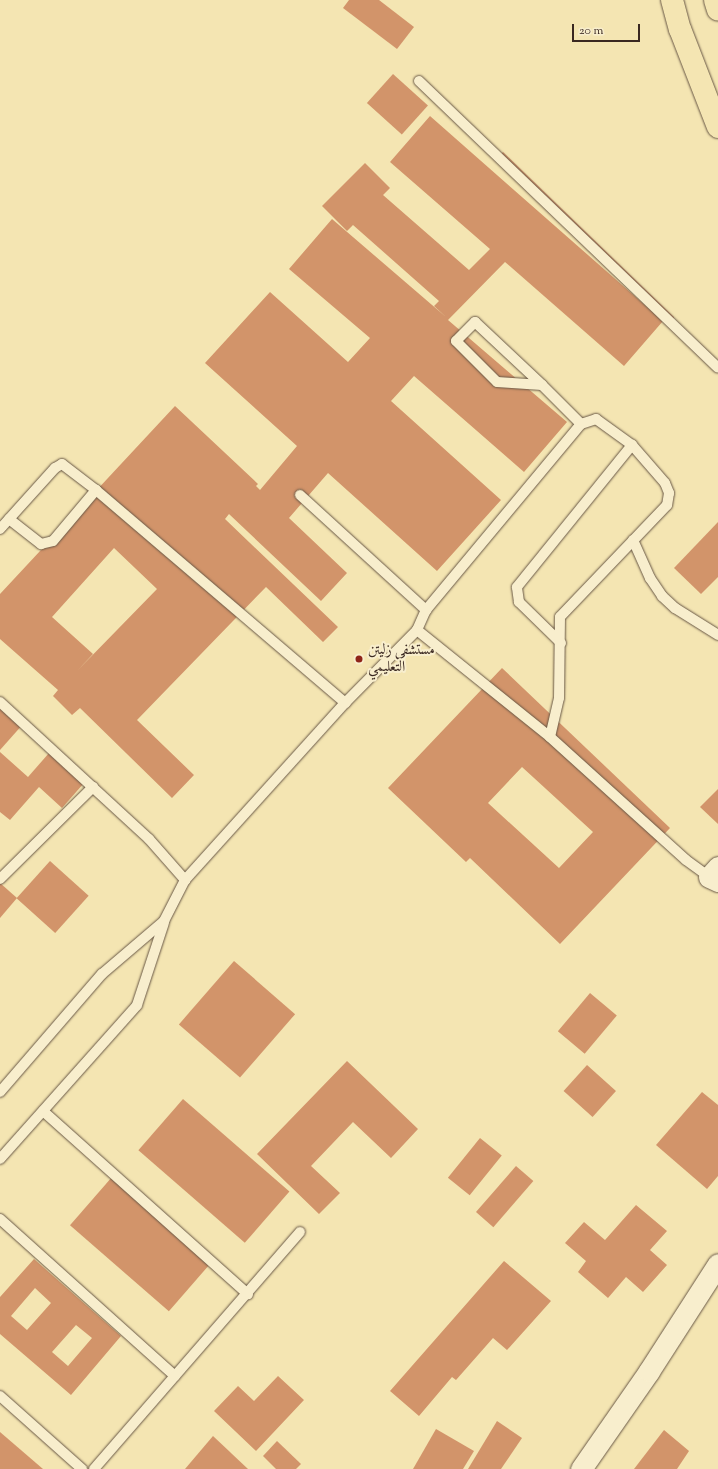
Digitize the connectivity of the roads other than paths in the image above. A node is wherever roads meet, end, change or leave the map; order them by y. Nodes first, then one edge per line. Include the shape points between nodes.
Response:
1 (672, 0) edge
2 (716, 0) edge
3 (718, 10) edge
4 (419, 81) dead end
5 (718, 127) edge
6 (718, 368) edge
7 (542, 385) junction
8 (581, 424) junction
9 (632, 446) junction
10 (96, 490) junction
11 (300, 495) dead end
12 (9, 519) junction
13 (0, 529) edge
14 (633, 540) junction
15 (426, 610) junction
16 (417, 630) junction
17 (718, 635) edge
18 (561, 643) junction
19 (0, 702) edge
20 (345, 703) junction
21 (550, 737) junction
22 (93, 787) junction
23 (715, 875) edge
24 (0, 879) edge
25 (184, 880) junction
26 (164, 921) junction
27 (0, 1092) edge
28 (43, 1111) junction
29 (0, 1159) edge
30 (0, 1219) edge
31 (300, 1232) dead end
32 (718, 1264) edge
33 (248, 1294) junction
34 (175, 1376) junction
35 (0, 1396) edge
36 (82, 1469) edge
37 (94, 1469) edge
38 (581, 1469) edge

1 - 5 main road via 680,30
2 - 3 main road
4 - 6 lane
7 - 7 lane via 475,322 456,341 497,382
7 - 8 lane
8 - 9 lane via 596,419
8 - 15 lane
9 - 14 lane via 665,483 669,493 667,505
9 - 18 lane via 517,588 519,602
10 - 12 lane via 53,541 41,544
10 - 12 lane via 62,464 58,465
10 - 20 lane
11 - 15 lane
12 - 13 lane
14 - 17 lane via 650,578 662,596 675,608
14 - 18 lane via 560,617
15 - 16 lane
16 - 20 lane
16 - 21 lane
18 - 21 lane via 559,698
19 - 22 lane
20 - 25 lane
21 - 23 lane via 686,860
22 - 24 lane
22 - 25 lane via 149,839
25 - 26 lane
26 - 27 lane via 102,974
26 - 28 lane via 137,1005
28 - 29 lane
28 - 33 lane
30 - 34 lane
31 - 33 lane
32 - 38 street via 649,1371
33 - 34 lane
34 - 37 lane
35 - 36 lane

